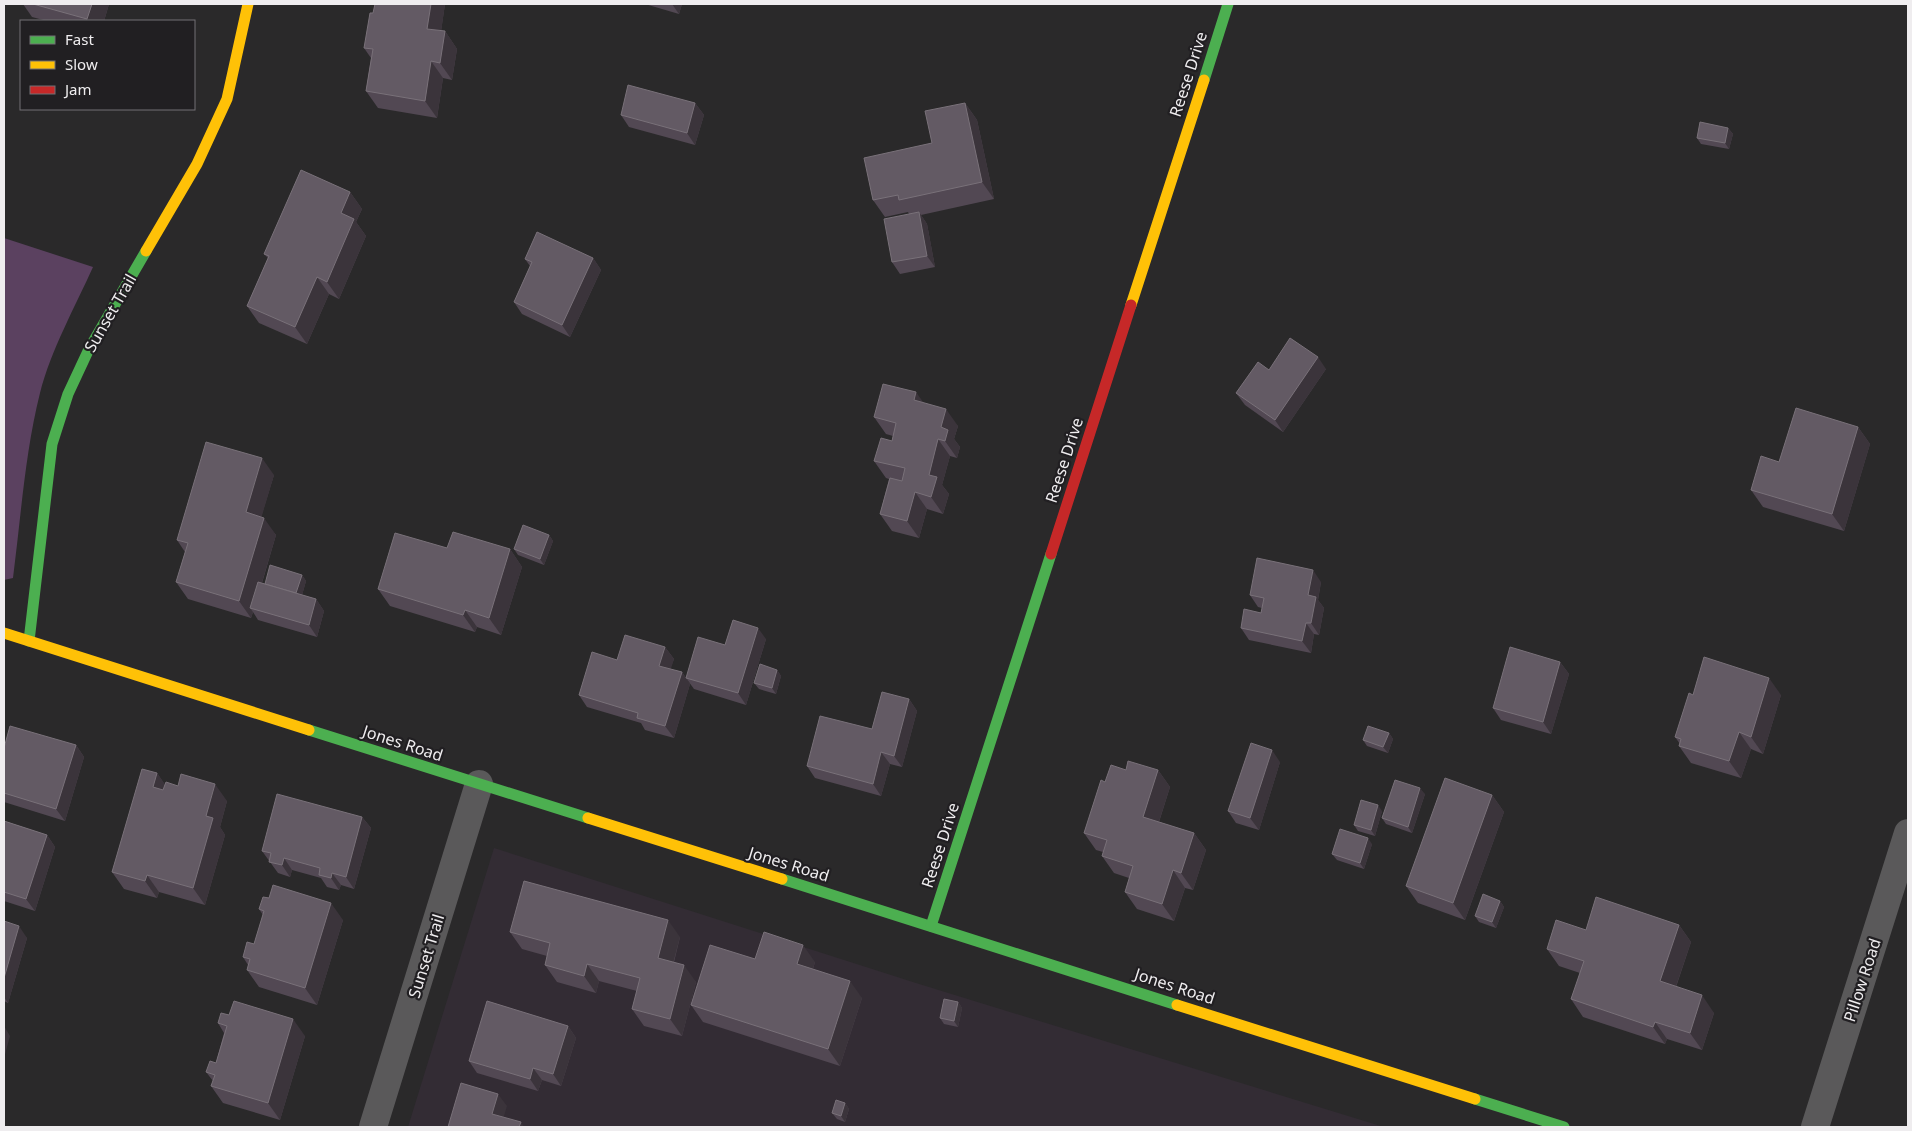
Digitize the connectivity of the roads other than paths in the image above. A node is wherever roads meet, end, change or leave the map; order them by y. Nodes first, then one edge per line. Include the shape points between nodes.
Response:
1 (248, 4) edge
2 (1228, 4) edge
3 (4, 633) edge
4 (29, 641) junction
5 (479, 784) junction
6 (1908, 833) edge
7 (931, 926) junction
8 (374, 1127) edge
9 (1564, 1127) edge
10 (1816, 1127) edge

1 - 4 street, Sunset Trail via 227,99 197,164 89,349 68,394 52,444
2 - 7 street, Reese Drive
3 - 4 street, Jones Road
4 - 5 street, Jones Road
5 - 7 street, Jones Road
5 - 8 street, Sunset Trail
6 - 10 street, Pillow Road
7 - 9 street, Jones Road

